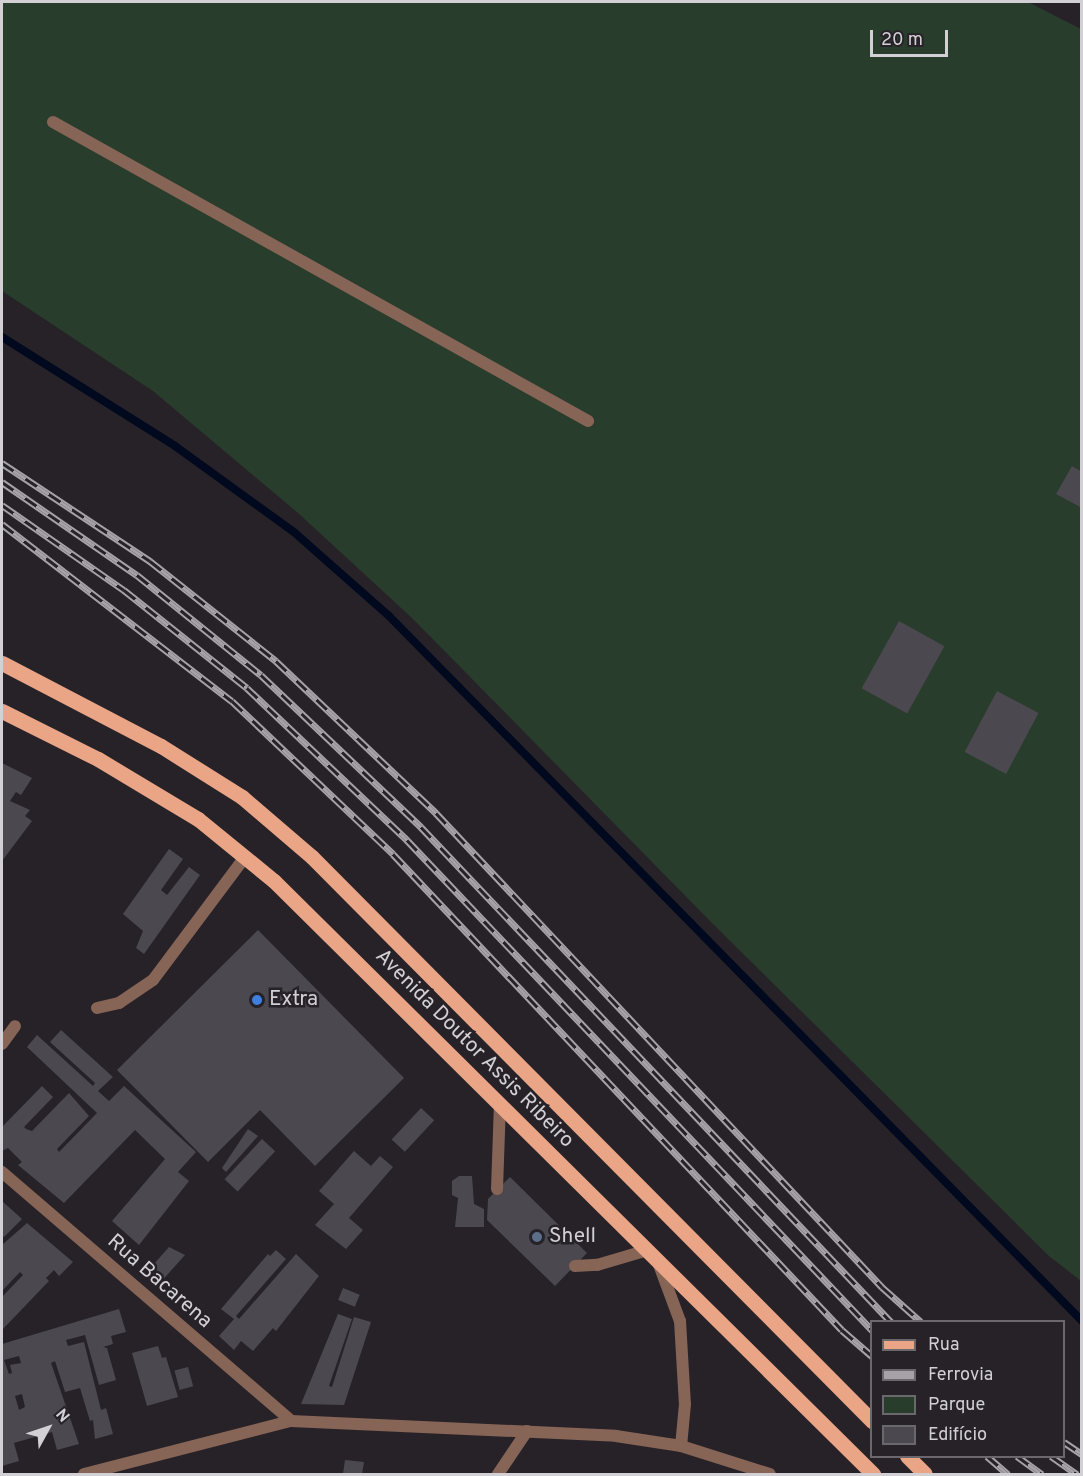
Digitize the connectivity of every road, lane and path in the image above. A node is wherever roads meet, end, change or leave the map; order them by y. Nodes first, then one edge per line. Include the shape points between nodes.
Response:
1 (53, 122) dead end
2 (588, 421) dead end
3 (2, 663) edge
4 (2, 711) edge
5 (245, 857) junction
6 (97, 1008) dead end
7 (15, 1026) dead end
8 (2, 1044) edge
9 (500, 1104) junction
10 (2, 1172) edge
11 (497, 1189) dead end
12 (652, 1254) junction
13 (575, 1266) dead end
14 (870, 1419) edge
15 (291, 1421) junction
16 (527, 1431) junction
17 (681, 1446) junction
18 (909, 1458) edge
19 (84, 1474) edge
20 (498, 1474) edge
21 (770, 1474) edge
22 (873, 1474) edge
23 (925, 1474) edge

1 - 2 street
3 - 14 main road, Avenida Doutor Assis Ribeiro via 161,747 232,790 312,857
4 - 5 main road, Avenida Doutor Assis Ribeiro via 98,759 178,807
5 - 6 street via 153,980 119,1003
5 - 9 main road, Avenida Doutor Assis Ribeiro
7 - 8 street
9 - 11 street
9 - 12 main road, Avenida Doutor Assis Ribeiro
10 - 15 street, Rua Bacarena
12 - 13 street
12 - 17 street via 680,1321 685,1404
12 - 22 main road, Avenida Doutor Assis Ribeiro
15 - 16 street
15 - 19 street
16 - 17 street via 616,1436
16 - 20 street
17 - 21 street
18 - 23 main road

